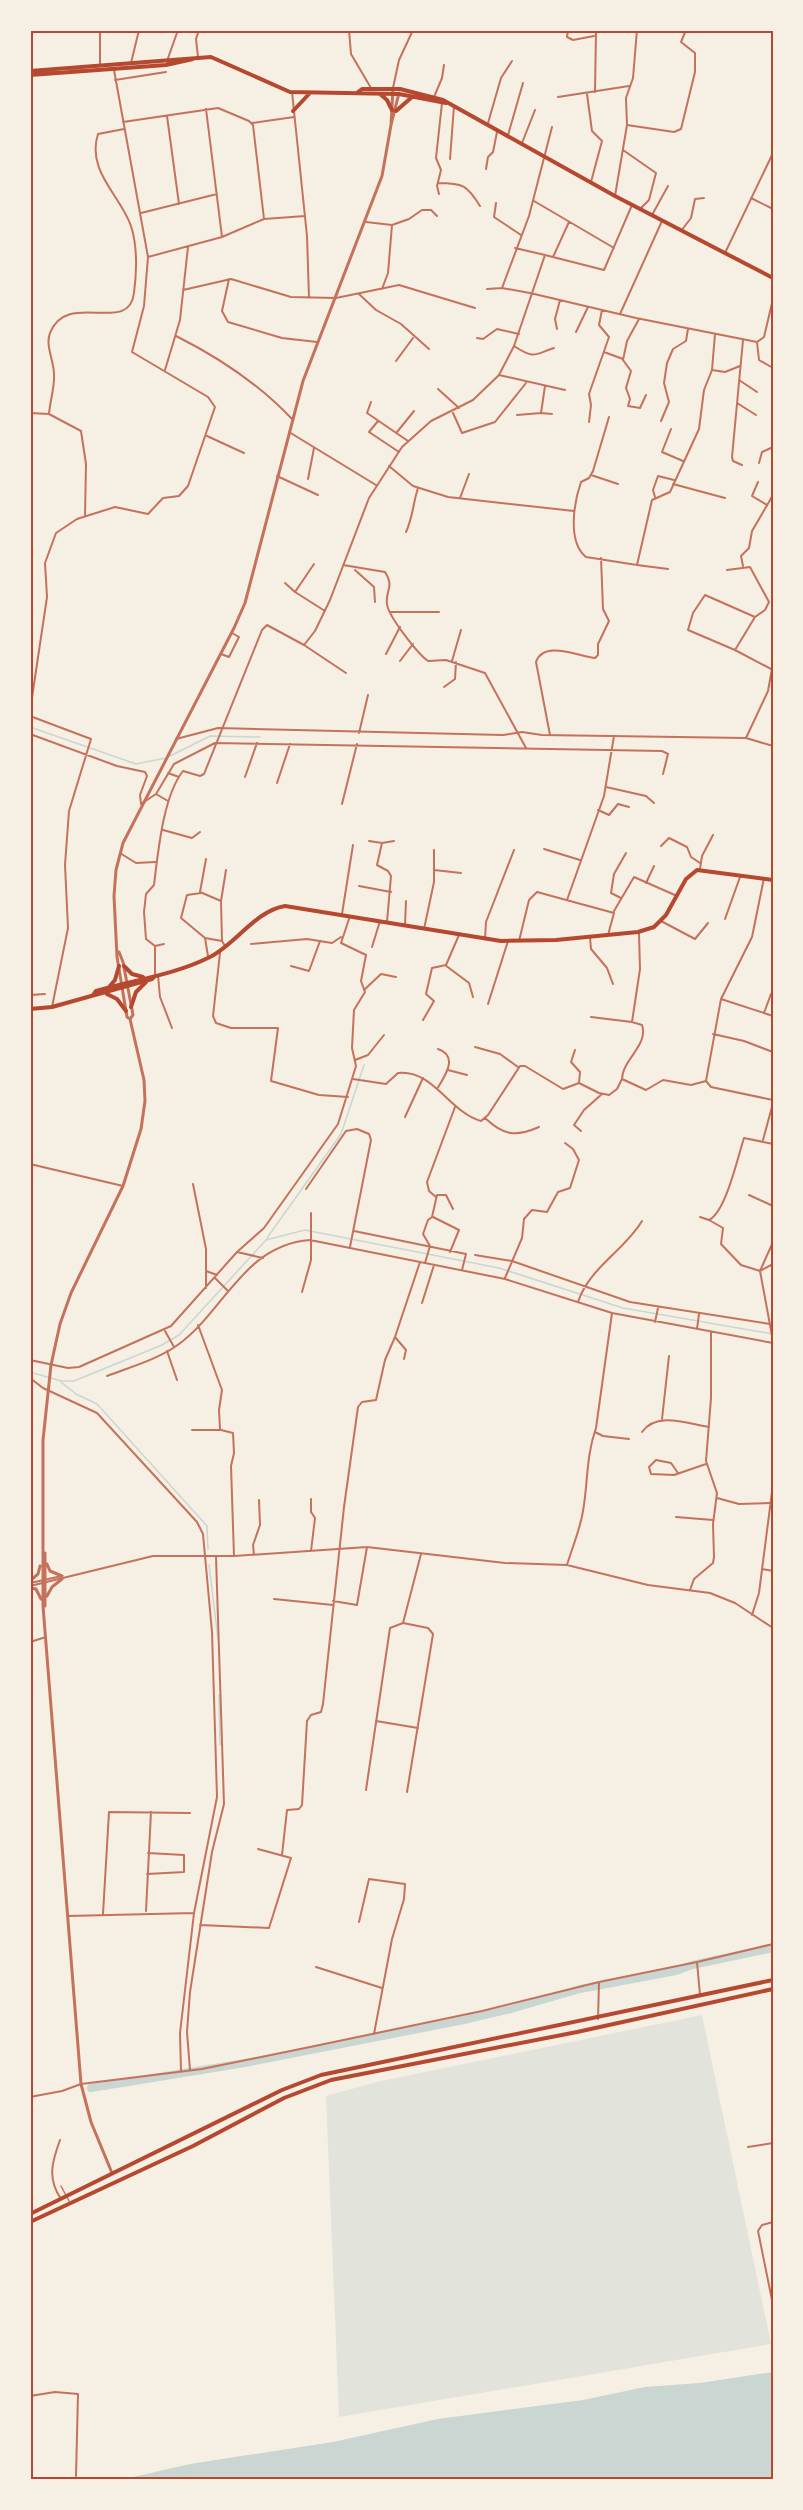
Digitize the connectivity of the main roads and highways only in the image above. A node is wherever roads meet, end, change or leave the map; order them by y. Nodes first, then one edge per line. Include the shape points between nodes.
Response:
1 (196, 58) junction
2 (120, 64) junction
3 (106, 65) junction
4 (114, 69) junction
5 (30, 73) edge
6 (392, 91) junction
7 (399, 91) junction
8 (358, 92) junction
9 (310, 94) junction
10 (379, 94) junction
11 (415, 96) junction
12 (445, 103) junction
13 (293, 111) road end
14 (773, 277) edge
15 (773, 880) edge
16 (145, 979) junction
17 (122, 986) junction
18 (109, 987) junction
19 (106, 993) junction
20 (93, 995) junction
21 (131, 1007) road end
22 (30, 1009) edge
23 (126, 1011) road end
24 (773, 1980) edge
25 (773, 1989) edge
26 (659, 2004) junction
27 (661, 2013) junction
28 (189, 2136) junction
29 (193, 2146) junction
30 (30, 2214) edge
31 (30, 2222) edge

1 - 2 main road
1 - 4 main road
1 - 9 main road via 221,59 292,92
2 - 3 main road
2 - 4 main road
3 - 4 main road
3 - 5 main road
4 - 5 main road
6 - 7 main road
6 - 8 main road via 371,88
6 - 10 main road
7 - 11 main road
7 - 12 main road via 434,97
8 - 9 main road
8 - 10 main road
9 - 13 main road
10 - 11 main road via 394,110
11 - 12 main road
12 - 14 main road
15 - 16 main road via 700,869 686,879 654,927 639,932 519,942 296,906 280,907 262,916 208,958
16 - 17 main road
16 - 18 main road via 121,966
16 - 21 main road
17 - 18 main road
17 - 19 main road
18 - 20 main road
19 - 20 main road
19 - 23 main road
20 - 22 main road
24 - 26 main road
25 - 27 main road
26 - 27 main road
26 - 28 main road via 321,2075
27 - 29 main road via 332,2080 284,2098
28 - 29 main road
28 - 30 main road
29 - 31 main road

